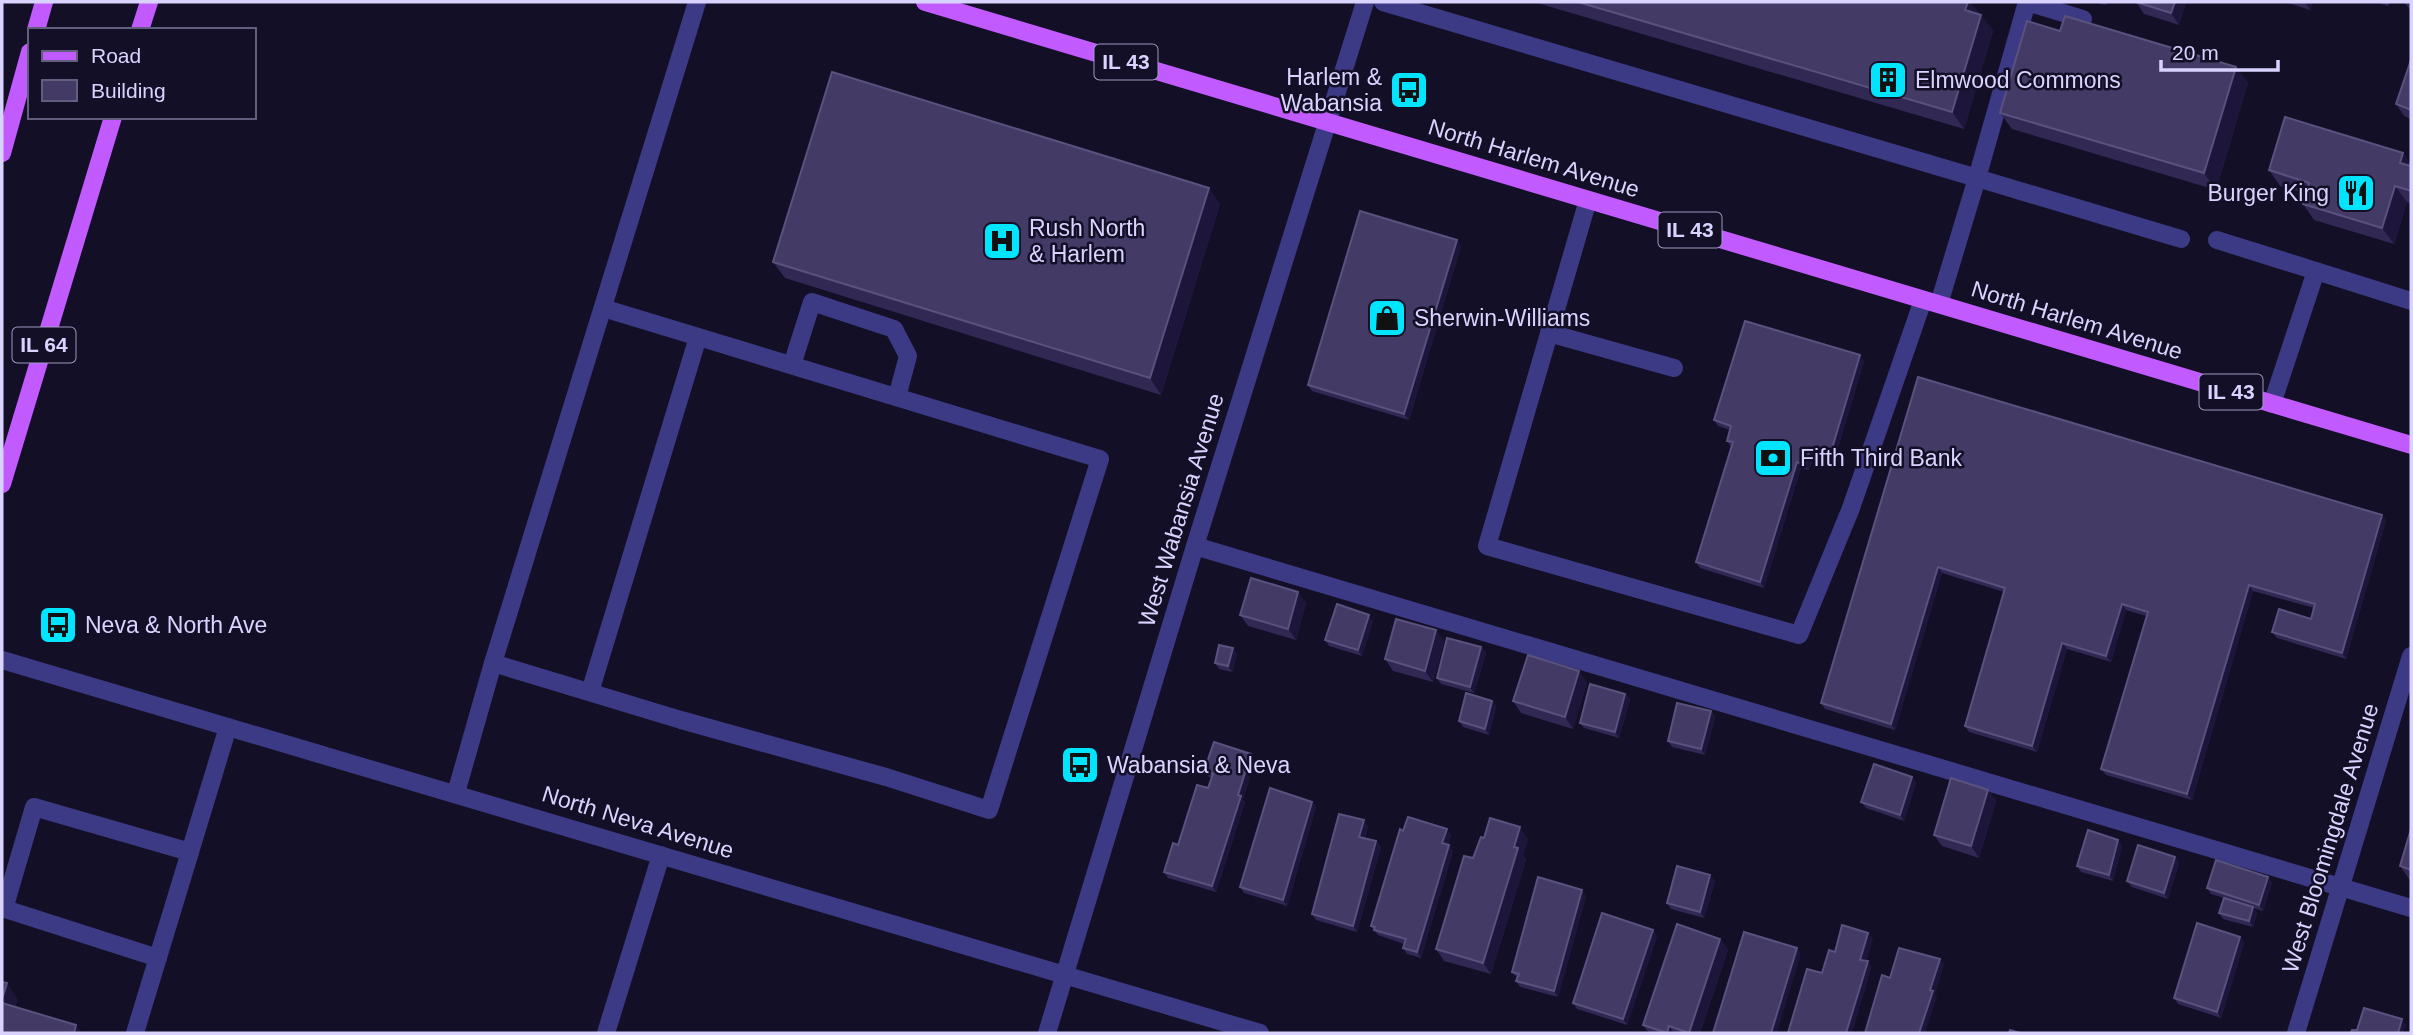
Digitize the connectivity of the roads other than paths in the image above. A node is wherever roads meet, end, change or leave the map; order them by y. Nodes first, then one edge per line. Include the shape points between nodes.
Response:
1 (44, 2) edge
2 (149, 2) edge
3 (697, 2) edge
4 (925, 2) edge
5 (1365, 2) edge
6 (1383, 2) edge
7 (2027, 2) edge
8 (2084, 19) edge
9 (37, 28) edge
10 (141, 28) edge
11 (28, 59) edge
12 (112, 119) edge
13 (1328, 122) junction
14 (2, 153) edge
15 (1977, 178) junction
16 (1588, 200) junction
17 (2180, 239) dead end
18 (2217, 240) dead end
19 (2316, 271) junction
20 (1931, 302) junction
21 (2411, 302) edge
22 (603, 308) junction
23 (1549, 333) junction
24 (698, 337) junction
25 (792, 365) junction
26 (1674, 368) dead end
27 (897, 397) junction
28 (2272, 404) junction
29 (2411, 445) edge
30 (2, 484) edge
31 (1195, 546) junction
32 (2411, 656) edge
33 (2, 660) edge
34 (493, 663) junction
35 (2406, 690) edge
36 (590, 692) junction
37 (228, 727) junction
38 (456, 793) junction
39 (190, 852) junction
40 (661, 855) junction
41 (2340, 887) junction
42 (3, 908) edge
43 (2411, 908) edge
44 (158, 958) junction
45 (1065, 975) junction
46 (135, 1033) edge
47 (606, 1033) edge
48 (1047, 1033) edge
49 (1260, 1033) edge
50 (2295, 1033) edge

1 - 9 main road
2 - 10 main road
3 - 22 street
4 - 13 main road, North Harlem Avenue / IL 43
5 - 13 street, West Wabansia Avenue
6 - 15 street
7 - 8 street
7 - 15 street
11 - 14 main road
12 - 30 main road, IL 64
13 - 16 main road, North Harlem Avenue / IL 43
13 - 31 street, West Wabansia Avenue
15 - 17 street
15 - 20 street
16 - 20 main road, North Harlem Avenue / IL 43
16 - 23 street
18 - 19 street
19 - 21 street
19 - 28 street
20 - 23 street via 1799,635 1488,546
20 - 28 main road, North Harlem Avenue / IL 43
22 - 24 street
22 - 34 street
23 - 26 street
24 - 25 street
24 - 36 street
25 - 27 street
25 - 27 street via 812,302 894,329 908,356
27 - 36 street via 1100,458 989,810
28 - 29 main road, North Harlem Avenue / IL 43
31 - 41 street
31 - 45 street, West Wabansia Avenue
32 - 35 street, West Bloomingdale Avenue
33 - 37 street, North Neva Avenue
34 - 36 street
34 - 38 street
35 - 41 street, West Bloomingdale Avenue
37 - 38 street, North Neva Avenue
37 - 39 street
38 - 40 street, North Neva Avenue
39 - 42 street via 34,807
39 - 44 street
40 - 45 street, North Neva Avenue
40 - 47 street
41 - 43 street
41 - 50 street, West Bloomingdale Avenue
42 - 44 street
44 - 46 street
45 - 48 street, West Wabansia Avenue
45 - 49 street, North Neva Avenue

